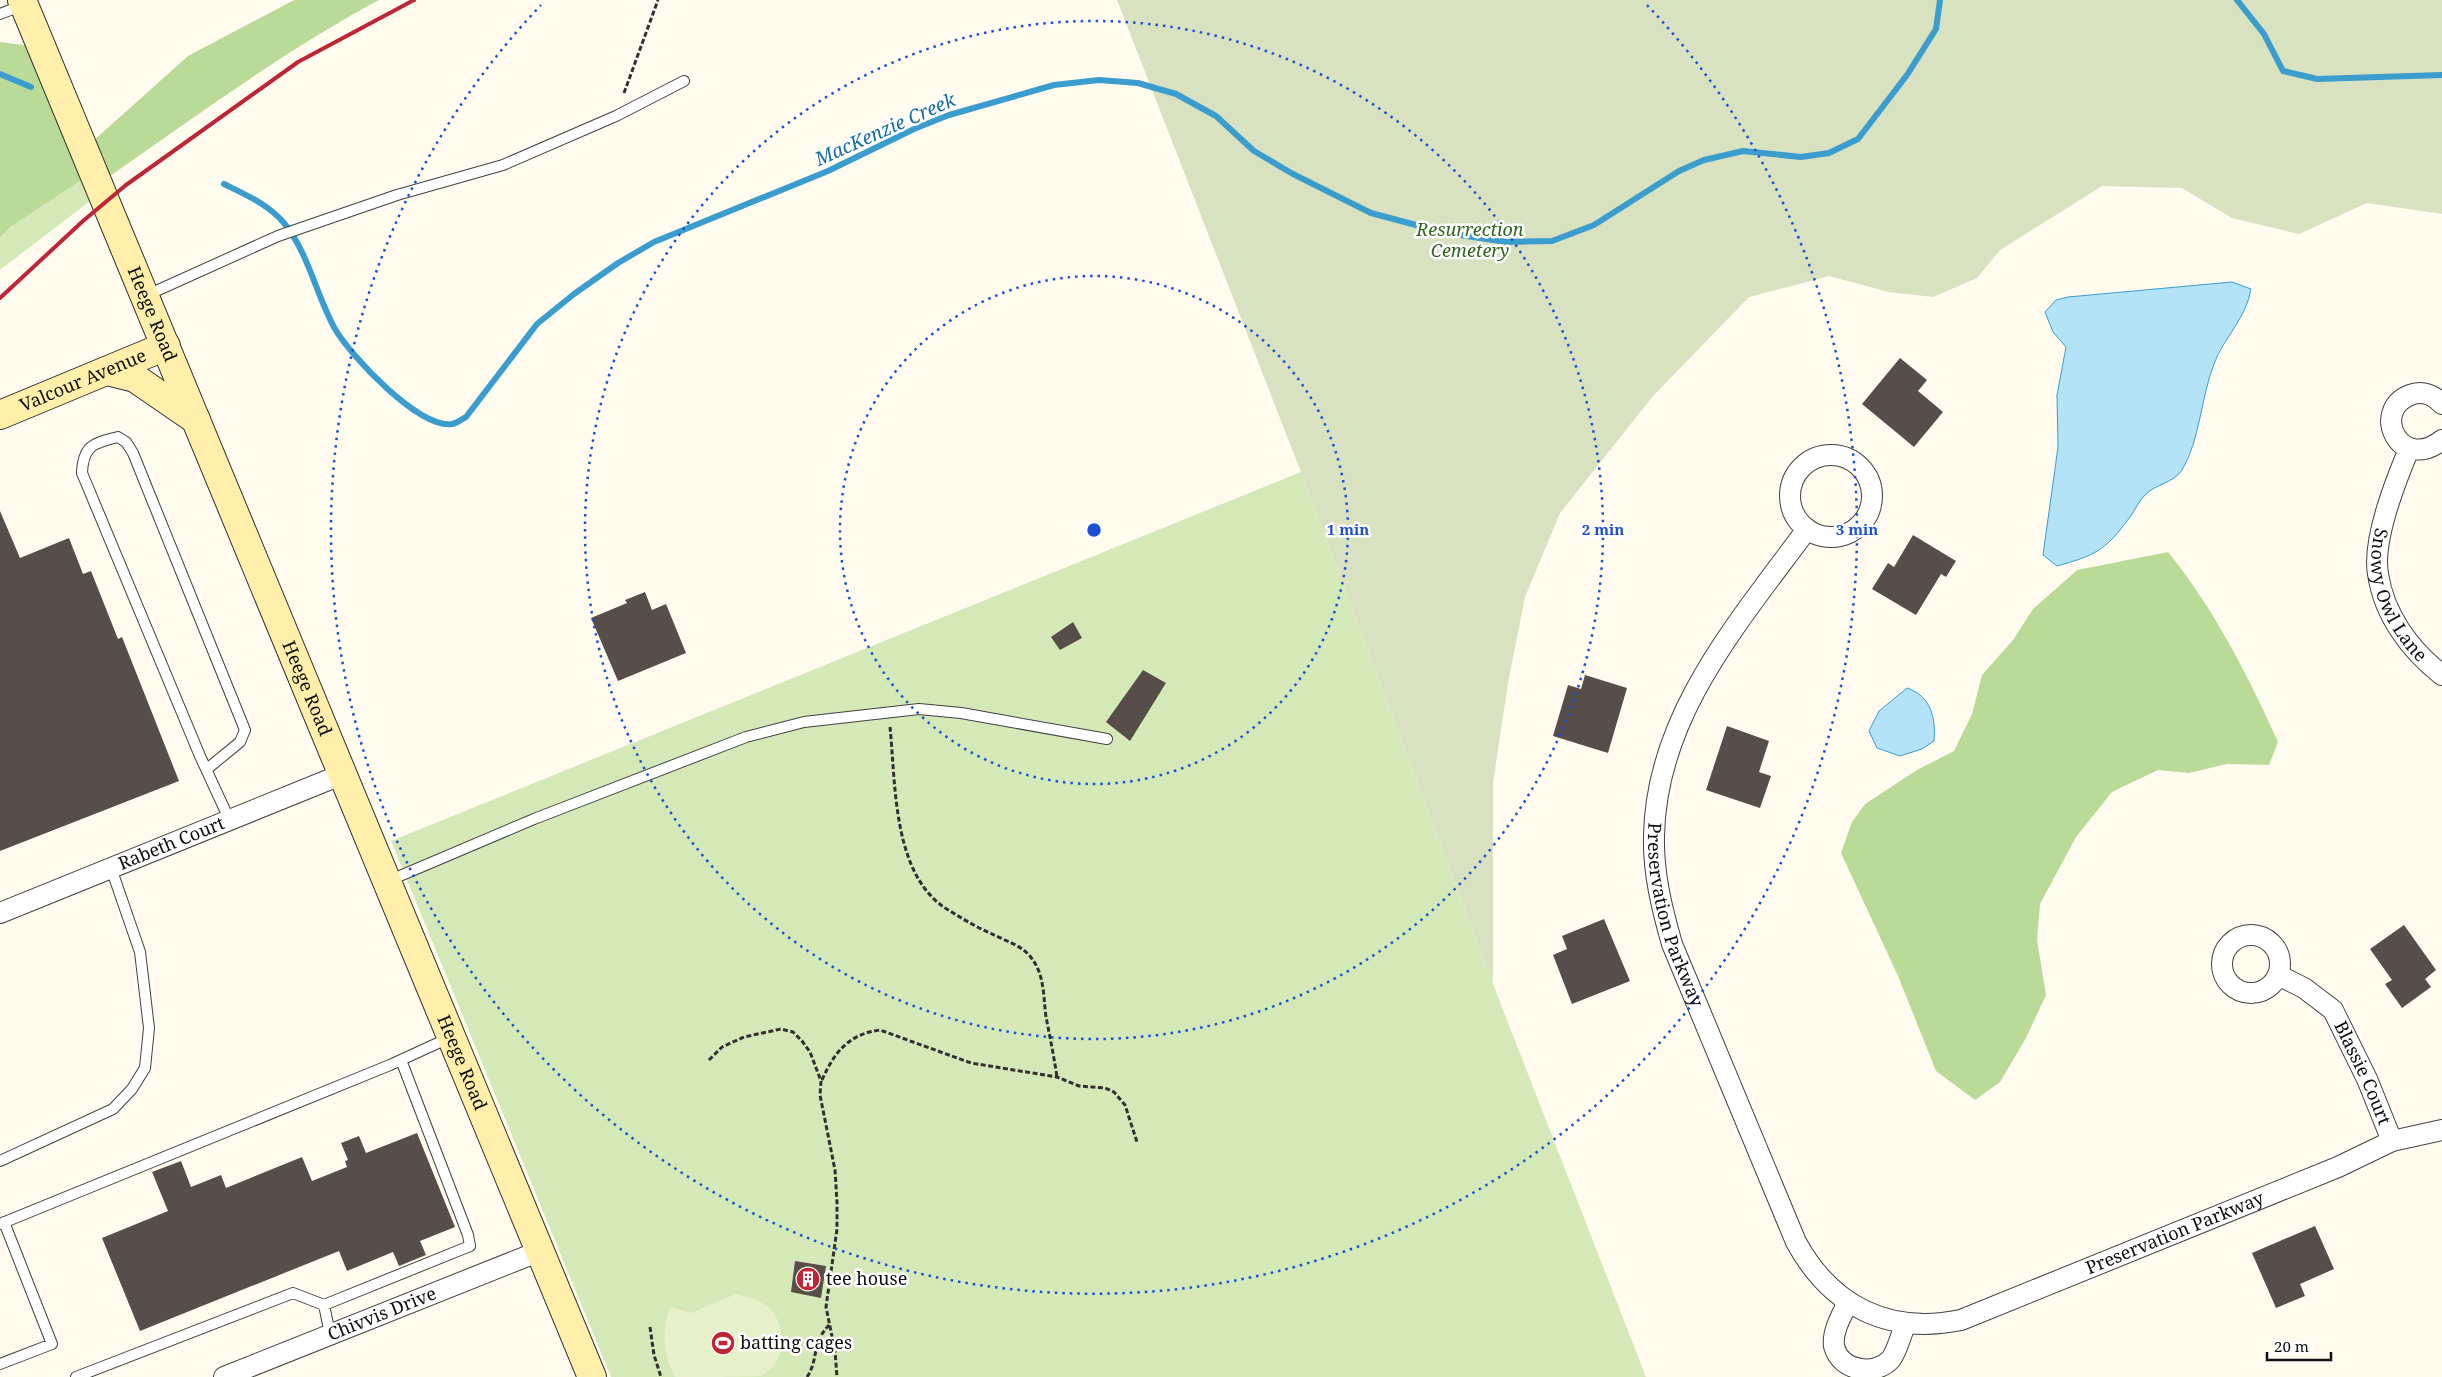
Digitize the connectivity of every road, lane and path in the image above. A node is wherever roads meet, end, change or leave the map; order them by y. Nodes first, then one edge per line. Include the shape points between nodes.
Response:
1 (658, 0) edge
2 (16, 6) edge
3 (684, 81) dead end
4 (616, 116) junction
5 (145, 296) junction
6 (166, 346) junction
7 (107, 371) junction
8 (2442, 404) edge
9 (0, 415) edge
10 (197, 421) junction
11 (2442, 440) edge
12 (2409, 449) junction
13 (1806, 529) junction
14 (2442, 675) edge
15 (889, 710) junction
16 (1107, 739) dead end
17 (207, 770) junction
18 (343, 774) junction
19 (230, 821) junction
20 (110, 868) junction
21 (388, 881) junction
22 (0, 913) edge
23 (2278, 975) dead end
24 (452, 1037) junction
25 (401, 1060) junction
26 (709, 1060) dead end
27 (1058, 1077) junction
28 (821, 1080) junction
29 (2442, 1130) edge
30 (1137, 1142) dead end
31 (2392, 1142) junction
32 (0, 1161) edge
33 (2, 1223) edge
34 (540, 1251) junction
35 (1848, 1302) junction
36 (324, 1305) junction
37 (1906, 1323) junction
38 (830, 1324) junction
39 (650, 1327) dead end
40 (330, 1334) junction
41 (0, 1364) edge
42 (76, 1377) edge
43 (224, 1377) edge
44 (592, 1377) edge
45 (661, 1377) edge
46 (807, 1377) edge
47 (836, 1377) edge

1 - 4 path
2 - 5 street, Heege Road
3 - 4 lane
4 - 5 lane via 503,165 397,195 278,236
5 - 6 street, Heege Road
6 - 7 street, Valcour Avenue
6 - 10 street, Heege Road
7 - 9 street, Valcour Avenue
7 - 10 street via 135,378
8 - 12 street via 2424,393 2413,393 2394,408 2392,432
10 - 18 street, Heege Road
11 - 12 street via 2433,448
12 - 14 street, Snowy Owl Lane via 2385,514 2378,573 2398,630
13 - 13 street via 1792,510 1791,485 1796,474 1804,464 1826,455 1850,459 1868,477 1872,501 1869,513 1858,527 1842,536 1830,538
13 - 35 street, Preservation Parkway via 1699,681 1666,754 1656,802 1654,837 1656,872 1672,944 1796,1242 1818,1276
15 - 16 lane via 960,713
15 - 21 lane via 804,722 746,737 534,819
15 - 27 path via 898,805 912,872 932,898 947,910 1018,946 1030,956 1043,983
17 - 17 lane via 82,473 83,458 89,448 100,441 118,437 133,453 245,730 240,742
17 - 19 lane
18 - 19 street, Rabeth Court
18 - 21 street, Heege Road
19 - 20 street, Rabeth Court
20 - 22 street, Rabeth Court
20 - 32 lane via 140,952 149,1028 145,1068 132,1089 113,1109
21 - 24 street, Heege Road
23 - 31 street, Blassie Court via 2304,988 2333,1010
24 - 25 lane
24 - 34 street, Heege Road
25 - 33 lane
25 - 36 lane via 470,1246
26 - 28 path via 722,1047 744,1037 781,1029 793,1032 802,1041
27 - 28 path via 971,1063 880,1030 846,1042
27 - 30 path via 1079,1086 1114,1092 1125,1105
28 - 38 path via 820,1095 835,1170 837,1202 837,1229 826,1292
29 - 31 street, Preservation Parkway
31 - 37 street, Preservation Parkway via 1979,1314 1944,1323
33 - 41 lane via 52,1344
34 - 40 street, Chivvis Drive
34 - 44 street, Heege Road
35 - 37 street, Preservation Parkway via 1876,1316
35 - 37 street via 1835,1331 1834,1345 1840,1360 1852,1369 1866,1372 1881,1368 1891,1359
36 - 40 lane
36 - 42 lane via 293,1293
38 - 46 path via 817,1340
38 - 47 path
39 - 45 path
40 - 43 street, Chivvis Drive

